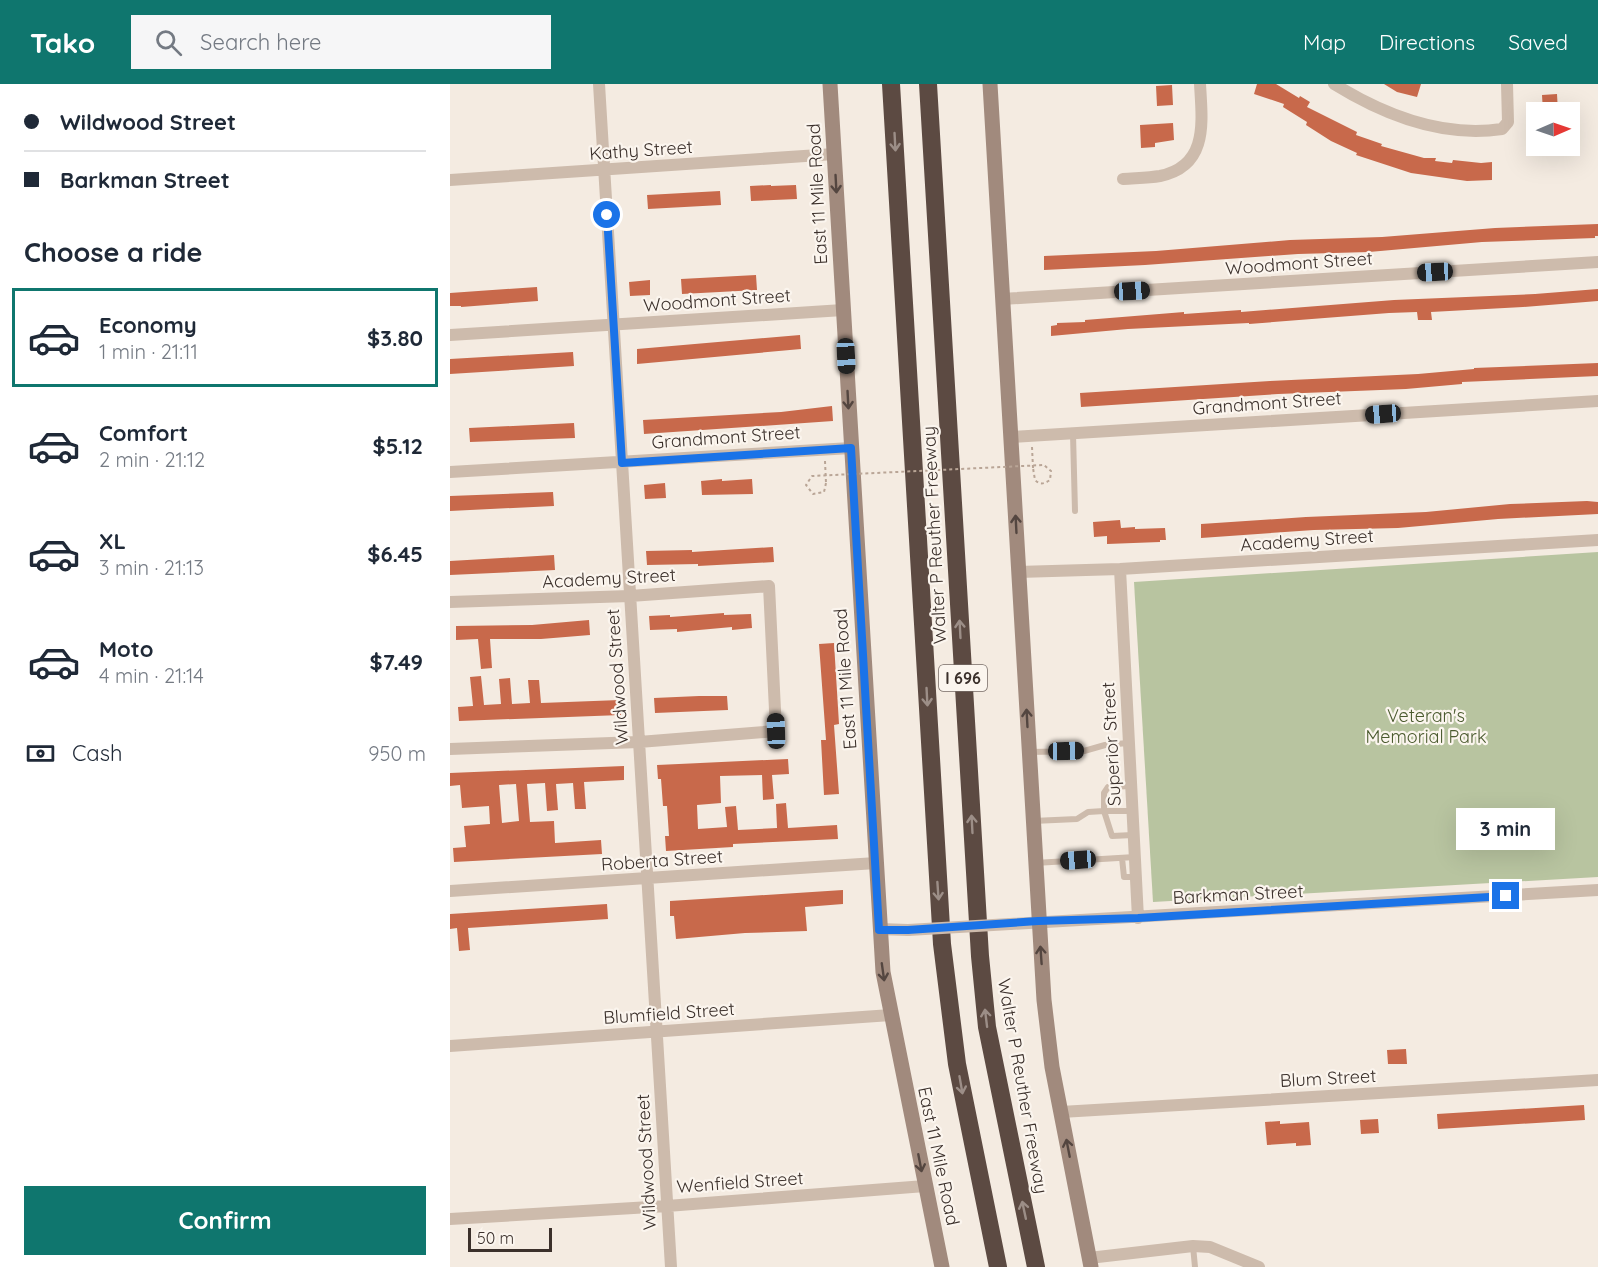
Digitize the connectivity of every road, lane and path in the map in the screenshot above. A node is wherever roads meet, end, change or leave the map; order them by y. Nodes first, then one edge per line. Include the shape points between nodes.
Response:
1 (599, 84) edge
2 (830, 84) edge
3 (891, 84) edge
4 (928, 84) edge
5 (990, 84) edge
6 (1200, 84) edge
7 (1334, 84) edge
8 (1507, 84) edge
9 (834, 154) junction
10 (604, 170) junction
11 (1123, 179) dead end
12 (450, 180) edge
13 (1598, 262) edge
14 (1002, 299) junction
15 (843, 310) junction
16 (613, 326) junction
17 (450, 335) edge
18 (1598, 401) edge
19 (1072, 434) junction
20 (1011, 437) junction
21 (1024, 447) dead end
22 (851, 448) junction
23 (824, 449) junction
24 (622, 463) junction
25 (450, 472) edge
26 (1075, 511) dead end
27 (1598, 540) edge
28 (1120, 569) junction
29 (1018, 572) junction
30 (630, 596) junction
31 (450, 602) edge
32 (639, 742) junction
33 (1128, 743) junction
34 (450, 749) edge
35 (1029, 752) junction
36 (1131, 786) junction
37 (1104, 811) junction
38 (1132, 811) junction
39 (1032, 821) junction
40 (1134, 835) junction
41 (1129, 857) junction
42 (876, 863) junction
43 (1035, 863) junction
44 (647, 879) junction
45 (1598, 890) edge
46 (450, 891) edge
47 (1138, 918) junction
48 (1038, 921) junction
49 (879, 930) junction
50 (891, 1015) junction
51 (657, 1033) junction
52 (450, 1046) edge
53 (1598, 1080) edge
54 (1061, 1112) junction
55 (925, 1186) junction
56 (667, 1206) junction
57 (450, 1219) edge
58 (1193, 1246) junction
59 (1090, 1263) edge
60 (670, 1267) edge
61 (942, 1267) edge
62 (998, 1267) edge
63 (1036, 1267) edge
64 (1195, 1267) edge
65 (1259, 1267) edge

1 - 10 street, Wildwood Street
2 - 9 main road, East 11 Mile Road
3 -> 62 highway, Walter P Reuther Freeway / I 696 via 944,974 965,1107
63 -> 4 highway, Walter P Reuther Freeway / I 696 via 987,1027 980,956
5 - 14 main road
6 - 11 street via 1202,131 1196,153 1177,170 1162,176
7 - 8 street via 1412,122 1483,131 1502,129 1508,122
9 - 10 street, Kathy Street
9 -> 15 main road, East 11 Mile Road
10 - 12 street, Kathy Street
10 - 16 street, Wildwood Street
13 - 14 street, Woodmont Street
14 - 20 main road
15 - 16 street, Woodmont Street
15 -> 22 main road, East 11 Mile Road
16 - 17 street, Woodmont Street
16 - 24 street, Wildwood Street
18 - 19 street, Grandmont Street
19 - 20 street, Grandmont Street
19 - 26 lane
29 -> 20 main road
21 - 23 path, Grandmont Street, bridge via 1032,447 1033,468 1035,480 1043,484 1050,480 1051,471 1044,465 1024,465 942,470 906,471 882,473 847,474 835,475 824,476 812,476 806,485 813,494 824,492 826,483 825,472
22 - 23 street, Grandmont Street
22 - 42 main road, East 11 Mile Road
23 - 24 street, Grandmont Street
24 - 25 street, Grandmont Street
24 - 30 street, Wildwood Street
27 - 28 street, Academy Street
28 - 29 street, Academy Street
28 - 33 street, Superior Street
35 -> 29 main road
30 - 31 street, Academy Street
30 - 32 street, Wildwood Street
30 - 32 street, Academy Street via 769,586 776,731
32 - 34 street
32 - 44 street, Wildwood Street
33 - 35 lane via 1084,751
33 - 36 street, Superior Street
35 - 39 main road
36 - 37 lane via 1108,787 1104,792
36 - 38 street, Superior Street
37 - 38 lane
37 - 39 lane via 1088,812 1077,819
37 - 40 lane via 1112,836
38 - 40 street, Superior Street
39 - 43 main road
40 - 41 street, Superior Street
41 - 43 lane
41 - 47 street, Superior Street via 1136,877
42 - 44 street, Roberta Street
42 - 49 main road, East 11 Mile Road
43 - 48 main road
44 - 46 street, Roberta Street
44 - 51 street, Wildwood Street
45 - 47 street, Barkman Street
47 - 48 street, Barkman Street
48 - 49 street, Barkman Street, bridge
54 -> 48 main road via 1047,1030
49 -> 50 main road, East 11 Mile Road
50 - 51 street, Blumfield Street
50 -> 55 main road, East 11 Mile Road
51 - 52 street, Blumfield Street
51 - 56 street, Wildwood Street
53 - 54 street, Blum Street
59 -> 54 main road
55 - 56 street, Wenfield Street
55 - 61 main road, East 11 Mile Road
56 - 57 street, Wenfield Street
56 - 60 street, Wildwood Street
58 - 59 street
58 - 64 lane
58 - 65 street via 1210,1247

